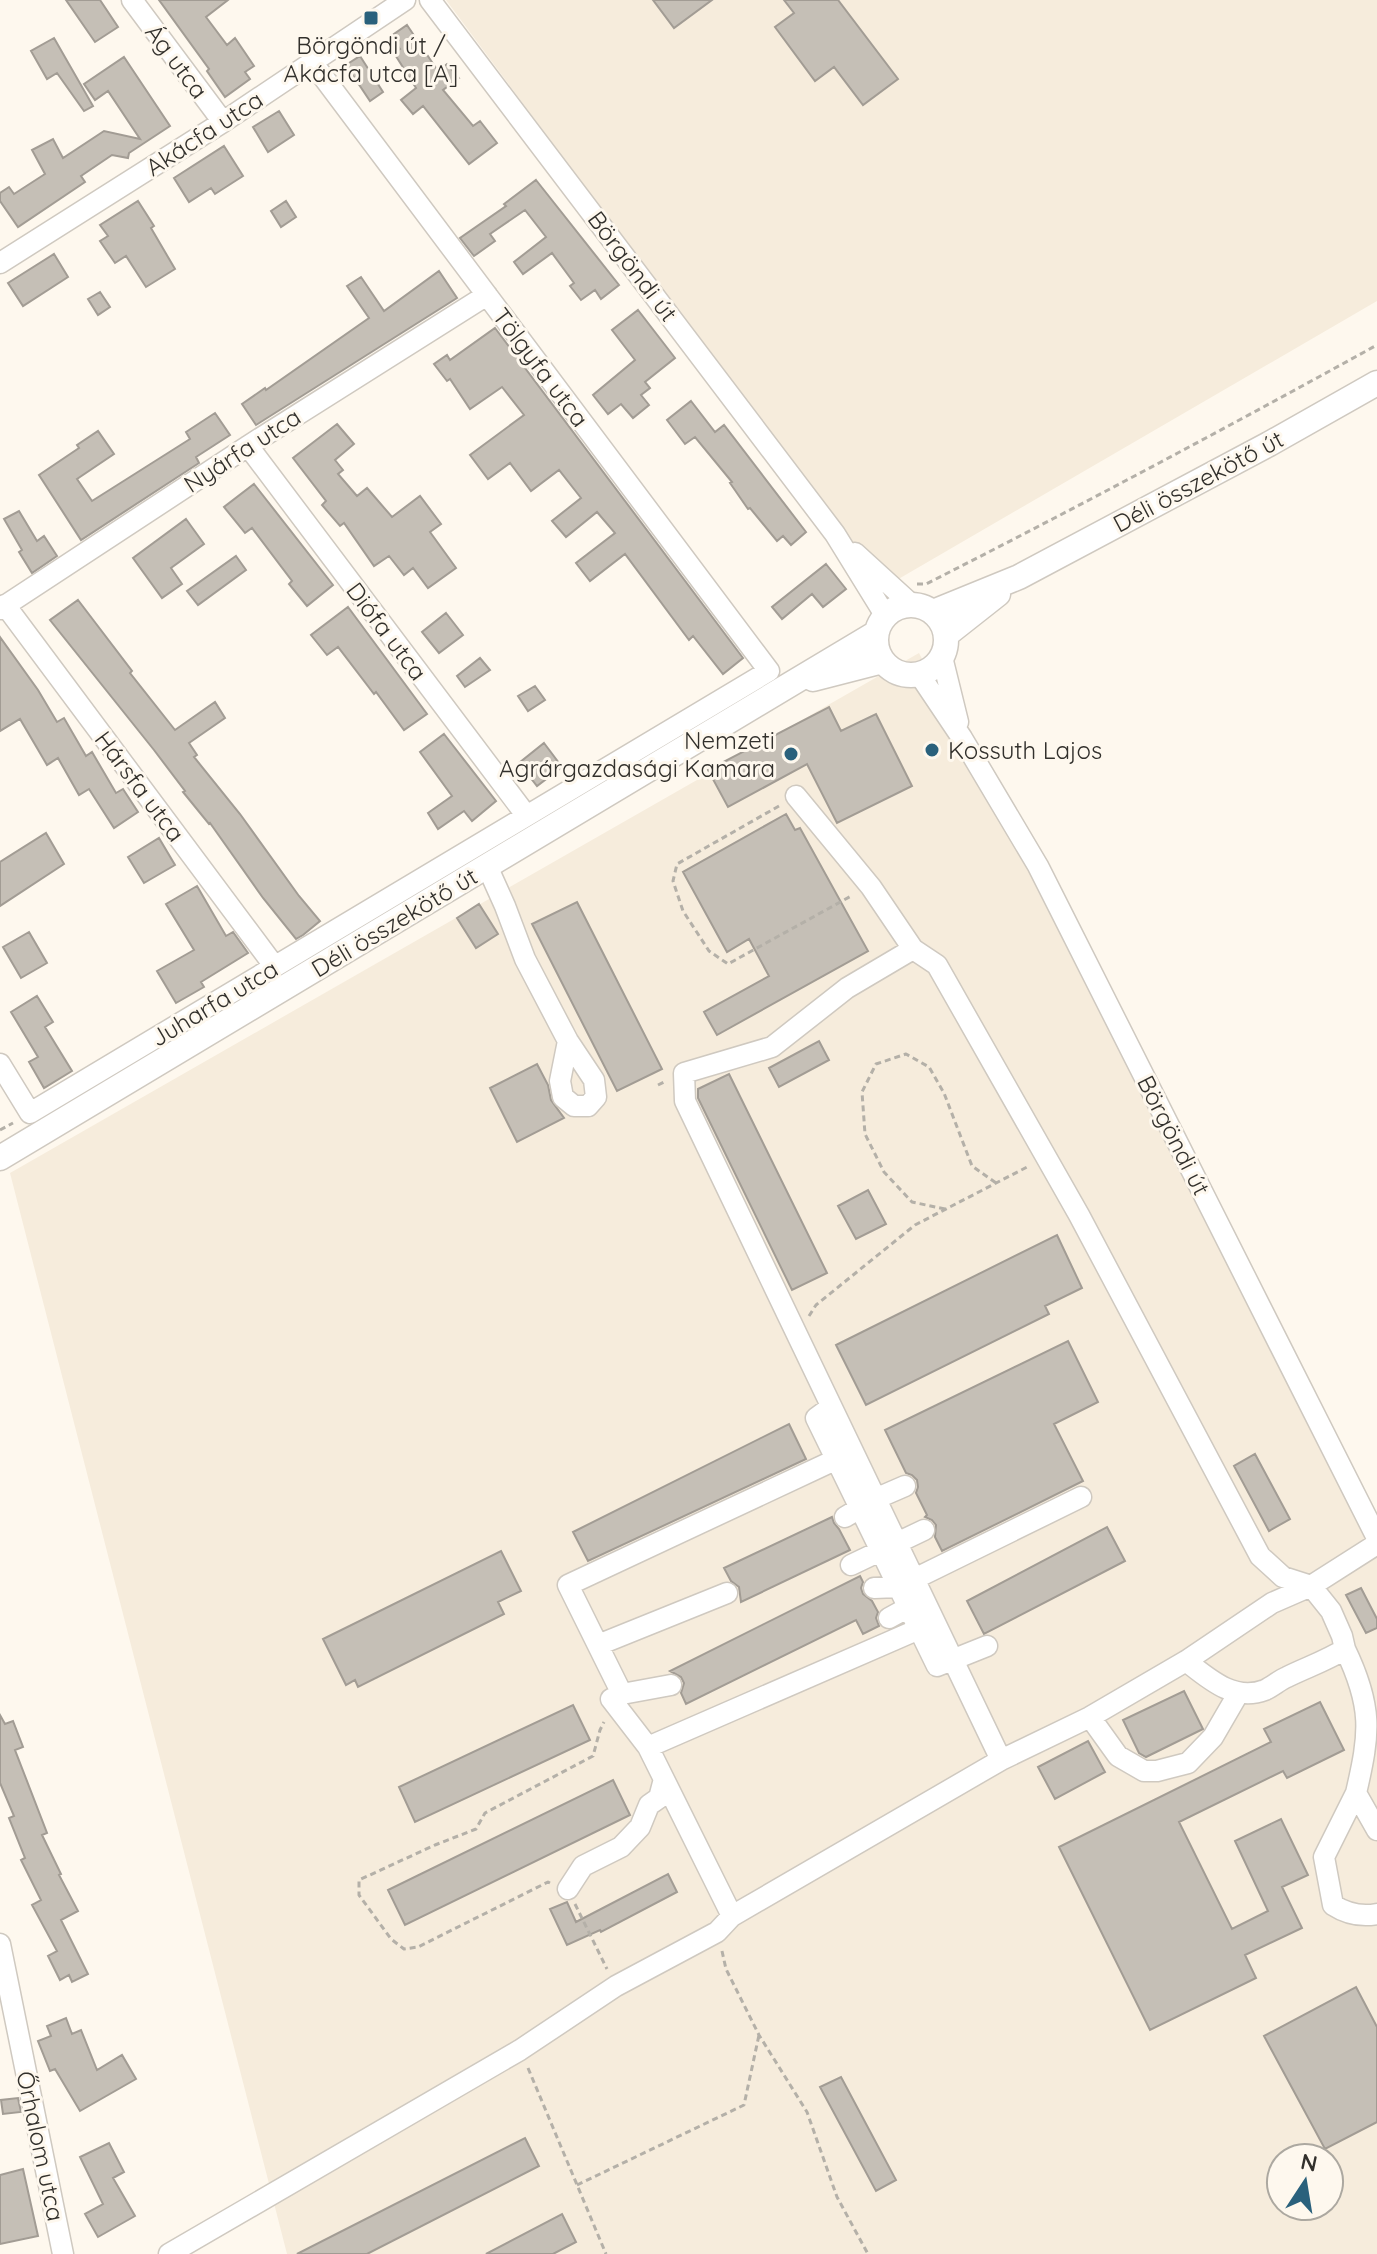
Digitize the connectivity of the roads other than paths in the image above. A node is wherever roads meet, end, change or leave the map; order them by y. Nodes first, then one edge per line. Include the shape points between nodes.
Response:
1 (132, 0) edge
2 (405, 0) edge
3 (430, 0) edge
4 (312, 62) junction
5 (223, 122) junction
6 (0, 263) edge
7 (487, 295) junction
8 (1377, 383) edge
9 (248, 446) junction
10 (835, 534) junction
11 (1019, 577) junction
12 (2, 607) edge
13 (923, 608) junction
14 (881, 624) junction
15 (944, 646) junction
16 (883, 661) junction
17 (919, 674) junction
18 (778, 678) junction
19 (962, 738) junction
20 (796, 796) road end
21 (526, 815) junction
22 (487, 866) junction
23 (913, 949) junction
24 (275, 967) junction
25 (568, 1041) dead end
26 (0, 1064) edge
27 (0, 1158) edge
28 (844, 1454) junction
29 (905, 1486) dead end
30 (1081, 1497) dead end
31 (860, 1508) junction
32 (924, 1530) dead end
33 (1377, 1538) edge
34 (1377, 1544) edge
35 (889, 1547) junction
36 (851, 1565) dead end
37 (906, 1583) junction
38 (1311, 1586) junction
39 (874, 1588) dead end
40 (727, 1593) dead end
41 (916, 1603) junction
42 (889, 1618) dead end
43 (926, 1624) junction
44 (598, 1645) junction
45 (987, 1646) dead end
46 (1345, 1649) junction
47 (954, 1660) junction
48 (1186, 1661) junction
49 (671, 1685) dead end
50 (1238, 1694) junction
51 (617, 1697) junction
52 (1090, 1717) junction
53 (648, 1747) junction
54 (1001, 1760) junction
55 (664, 1779) junction
56 (1356, 1793) junction
57 (1377, 1830) edge
58 (568, 1889) road end
59 (1377, 1914) edge
60 (732, 1916) junction
61 (0, 1944) edge
62 (170, 2253) edge
63 (63, 2254) edge

1 - 5 street, Ág utca
2 - 4 street, Akácfa utca
3 - 10 street, Börgöndi út
4 - 5 street, Akácfa utca
4 - 7 street, Tölgyfa utca
5 - 6 street, Akácfa utca
7 - 9 street, Nyárfa utca
7 - 18 street, Tölgyfa utca
8 - 11 main road, Déli összekötő út
9 - 12 street, Nyárfa utca
9 - 21 street, Diófa utca
10 - 13 street, Börgöndi út via 890,587
10 - 14 street, Börgöndi út
11 - 13 main road, Déli összekötő út
11 - 15 main road, Déli összekötő út
12 - 24 street, Hársfa utca
13 - 14 main road via 898,607
13 - 15 main road via 944,626
14 - 16 main road via 876,648
14 - 18 main road, Déli összekötő út
15 - 17 main road via 929,671
15 - 19 street, Börgöndi út
16 - 17 main road via 899,673
16 - 18 main road, Déli összekötő út
17 - 19 street, Börgöndi út
18 - 21 street, Juharfa utca
18 - 22 main road, Déli összekötő út
19 - 33 street, Börgöndi út via 1038,866
20 - 23 street via 871,887
21 - 24 street, Juharfa utca
22 - 25 street via 525,959
22 - 27 main road, Déli összekötő út
23 - 28 street via 847,988 772,1047 684,1073 689,1112 831,1407
23 - 38 street via 937,965 1260,1556 1283,1577
24 - 26 street, Juharfa utca via 30,1113
28 - 31 street
28 - 44 street via 568,1585
29 - 31 street
30 - 37 street
31 - 35 street
32 - 35 street
34 - 38 street
35 - 36 street
35 - 37 street
37 - 39 street
37 - 41 street
38 - 46 street via 1331,1611
38 - 48 street via 1272,1603
40 - 44 street
41 - 42 street
41 - 43 street
43 - 47 street
43 - 53 street
44 - 51 street
45 - 47 street
46 - 50 street via 1264,1690
46 - 56 street via 1368,1713
47 - 54 street
48 - 50 street
48 - 52 street
49 - 51 street
50 - 52 street via 1213,1737 1188,1763 1157,1771 1144,1771 1118,1756
51 - 53 street
52 - 54 street
53 - 55 street
54 - 60 street
55 - 58 street via 659,1798 649,1805 640,1827 621,1847 583,1866
55 - 60 street
56 - 57 street
56 - 59 street via 1324,1857 1333,1905 1364,1916
60 - 62 street via 717,1932 616,1986 520,2050
61 - 63 street, Őrhalom utca

